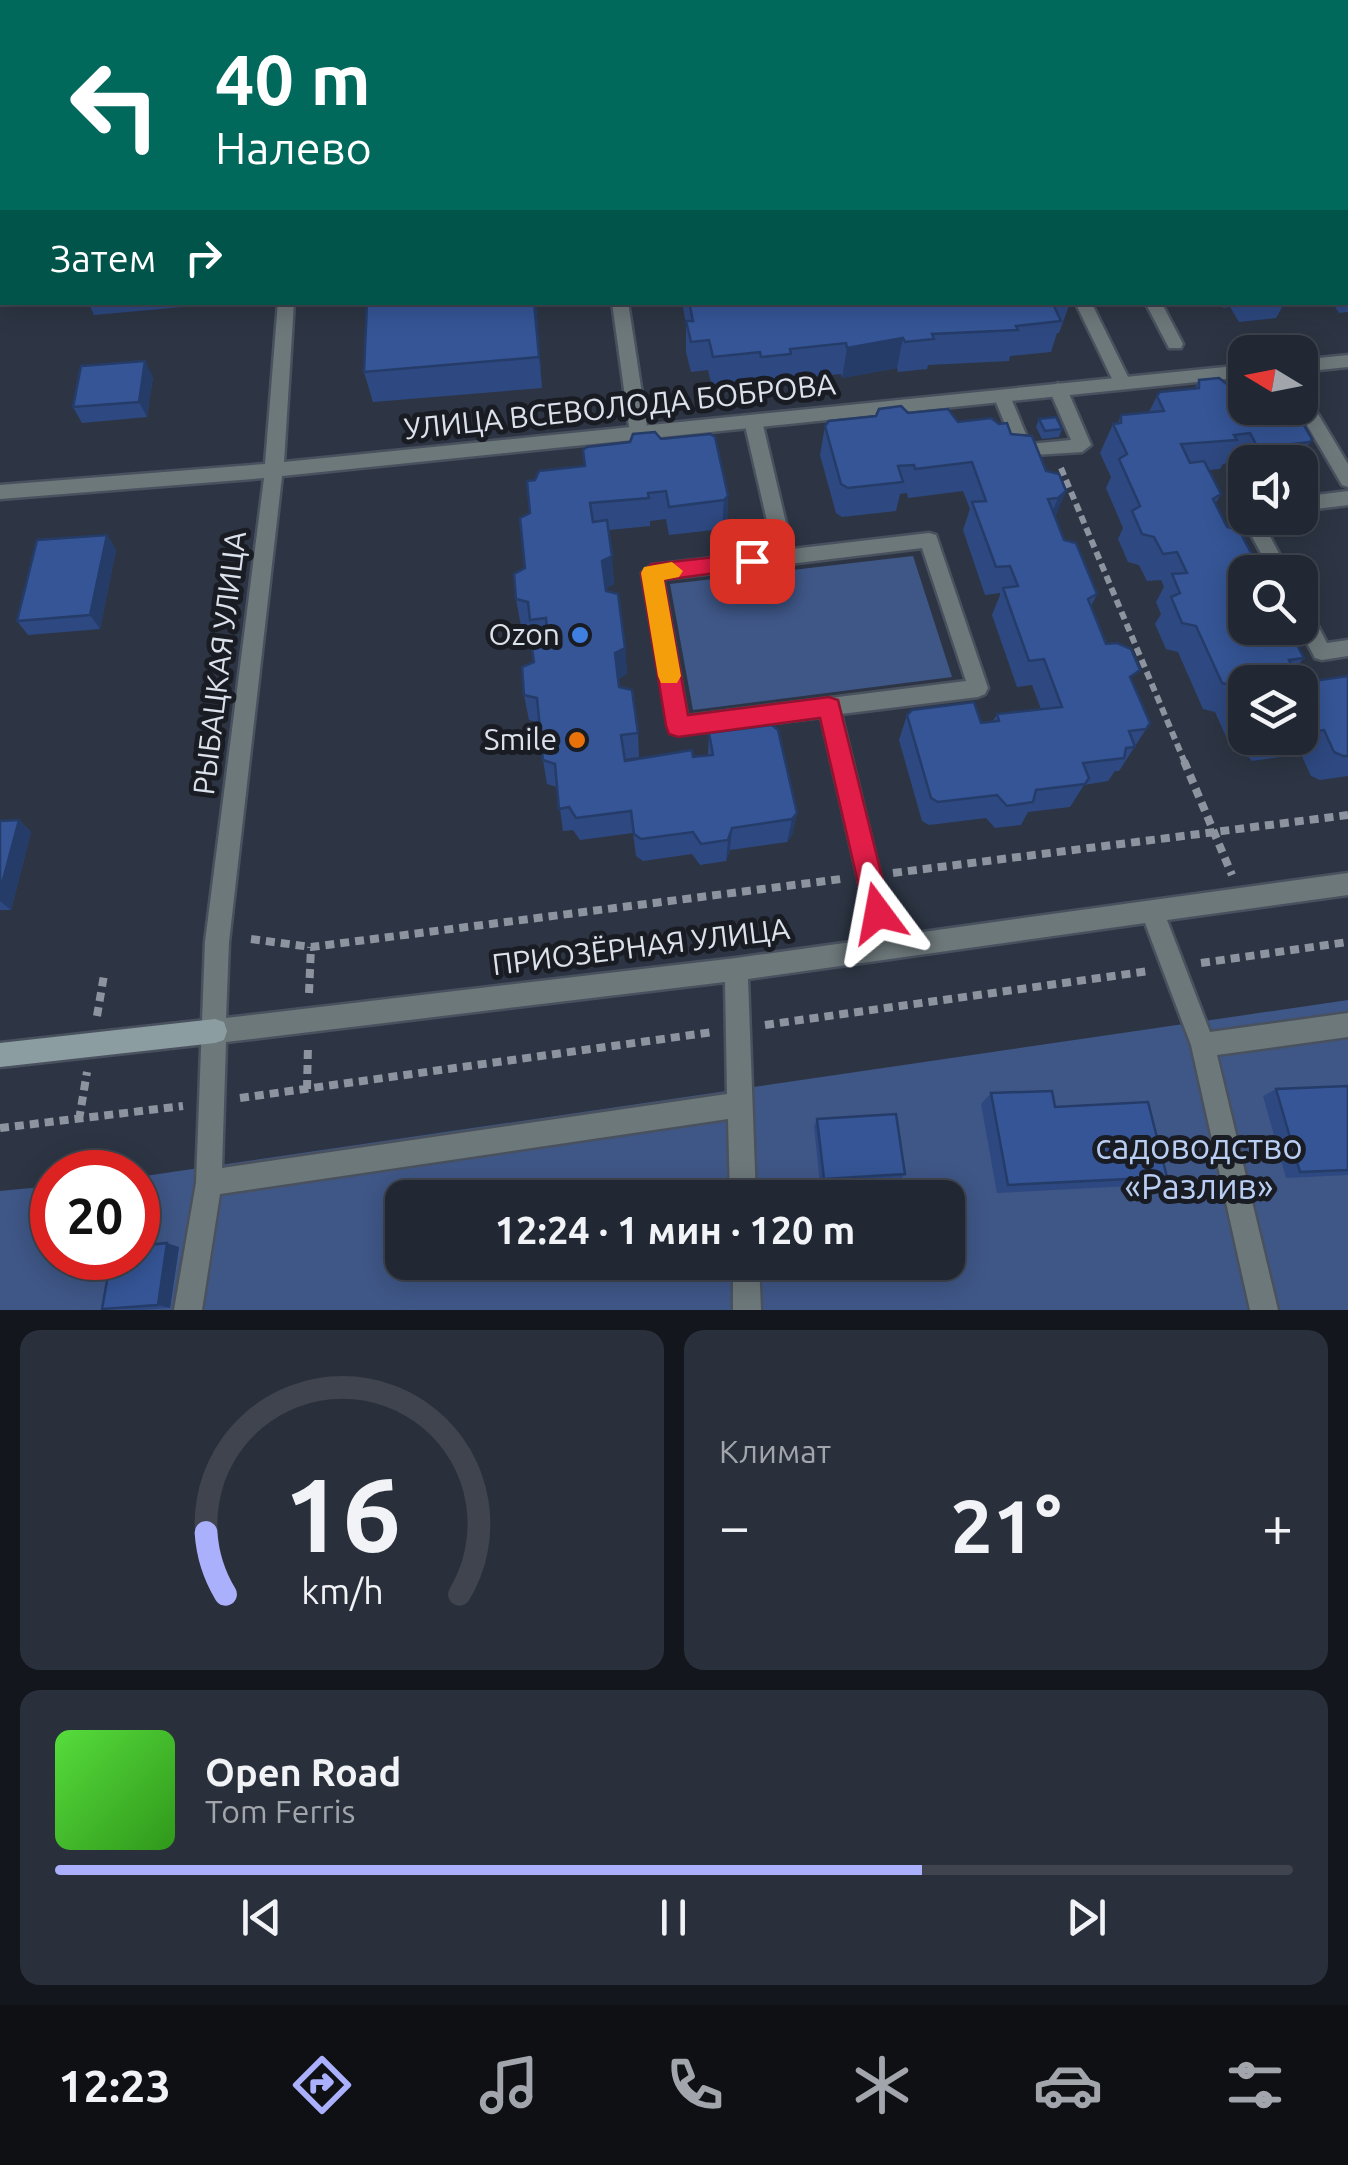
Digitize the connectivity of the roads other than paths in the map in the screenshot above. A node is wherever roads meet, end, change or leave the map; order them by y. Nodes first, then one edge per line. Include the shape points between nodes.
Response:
1 (286, 305) edge
2 (620, 305) edge
3 (1084, 305) edge
4 (1155, 305) edge
5 (1175, 344) dead end
6 (1348, 361) edge
7 (1318, 364) edge
8 (1228, 373) edge
9 (1122, 383) junction
10 (1058, 389) junction
11 (1002, 395) junction
12 (753, 421) junction
13 (1316, 425) edge
14 (639, 432) junction
15 (274, 470) junction
16 (1348, 480) edge
17 (0, 492) edge
18 (1348, 498) edge
19 (1318, 502) edge
20 (785, 557) junction
21 (1318, 644) edge
22 (1348, 648) edge
23 (829, 707) junction
24 (1348, 884) edge
25 (1152, 910) junction
26 (886, 948) junction
27 (736, 969) junction
28 (1348, 1024) edge
29 (215, 1032) junction
30 (1202, 1045) junction
31 (0, 1054) edge
32 (740, 1105) junction
33 (743, 1180) edge
34 (209, 1183) junction
35 (746, 1280) edge
36 (188, 1310) edge
37 (747, 1310) edge
38 (1264, 1310) edge

1 - 15 street, РЫБАЦКАЯ УЛИЦА
2 - 14 street
3 - 9 street
4 - 5 street
6 - 7 street
8 - 9 street, УЛИЦА ВСЕВОЛОДА БОБРОВА
9 - 10 street, УЛИЦА ВСЕВОЛОДА БОБРОВА
10 - 11 street, УЛИЦА ВСЕВОЛОДА БОБРОВА
10 - 11 street via 1082,445 1024,451
11 - 12 street, УЛИЦА ВСЕВОЛОДА БОБРОВА
12 - 14 street, УЛИЦА ВСЕВОЛОДА БОБРОВА
12 - 20 street
13 - 16 street
14 - 15 street, УЛИЦА ВСЕВОЛОДА БОБРОВА
15 - 17 street, УЛИЦА ВСЕВОЛОДА БОБРОВА
15 - 29 street, РЫБАЦКАЯ УЛИЦА via 217,942
18 - 19 street
20 - 23 street via 652,573 678,726
20 - 23 street via 929,540 978,688
21 - 22 street via 1322,652
23 - 26 street
24 - 25 street, ПРИОЗЁРНАЯ УЛИЦА
25 - 26 street, ПРИОЗЁРНАЯ УЛИЦА
25 - 30 street
26 - 27 street, ПРИОЗЁРНАЯ УЛИЦА
27 - 29 street, ПРИОЗЁРНАЯ УЛИЦА
27 - 32 street
28 - 30 street
29 - 31 street, ПРИОЗЁРНАЯ УЛИЦА
29 - 34 street, РЫБАЦКАЯ УЛИЦА
30 - 38 street
32 - 33 street
32 - 34 street
34 - 36 street, РЫБАЦКАЯ УЛИЦА
35 - 37 street

